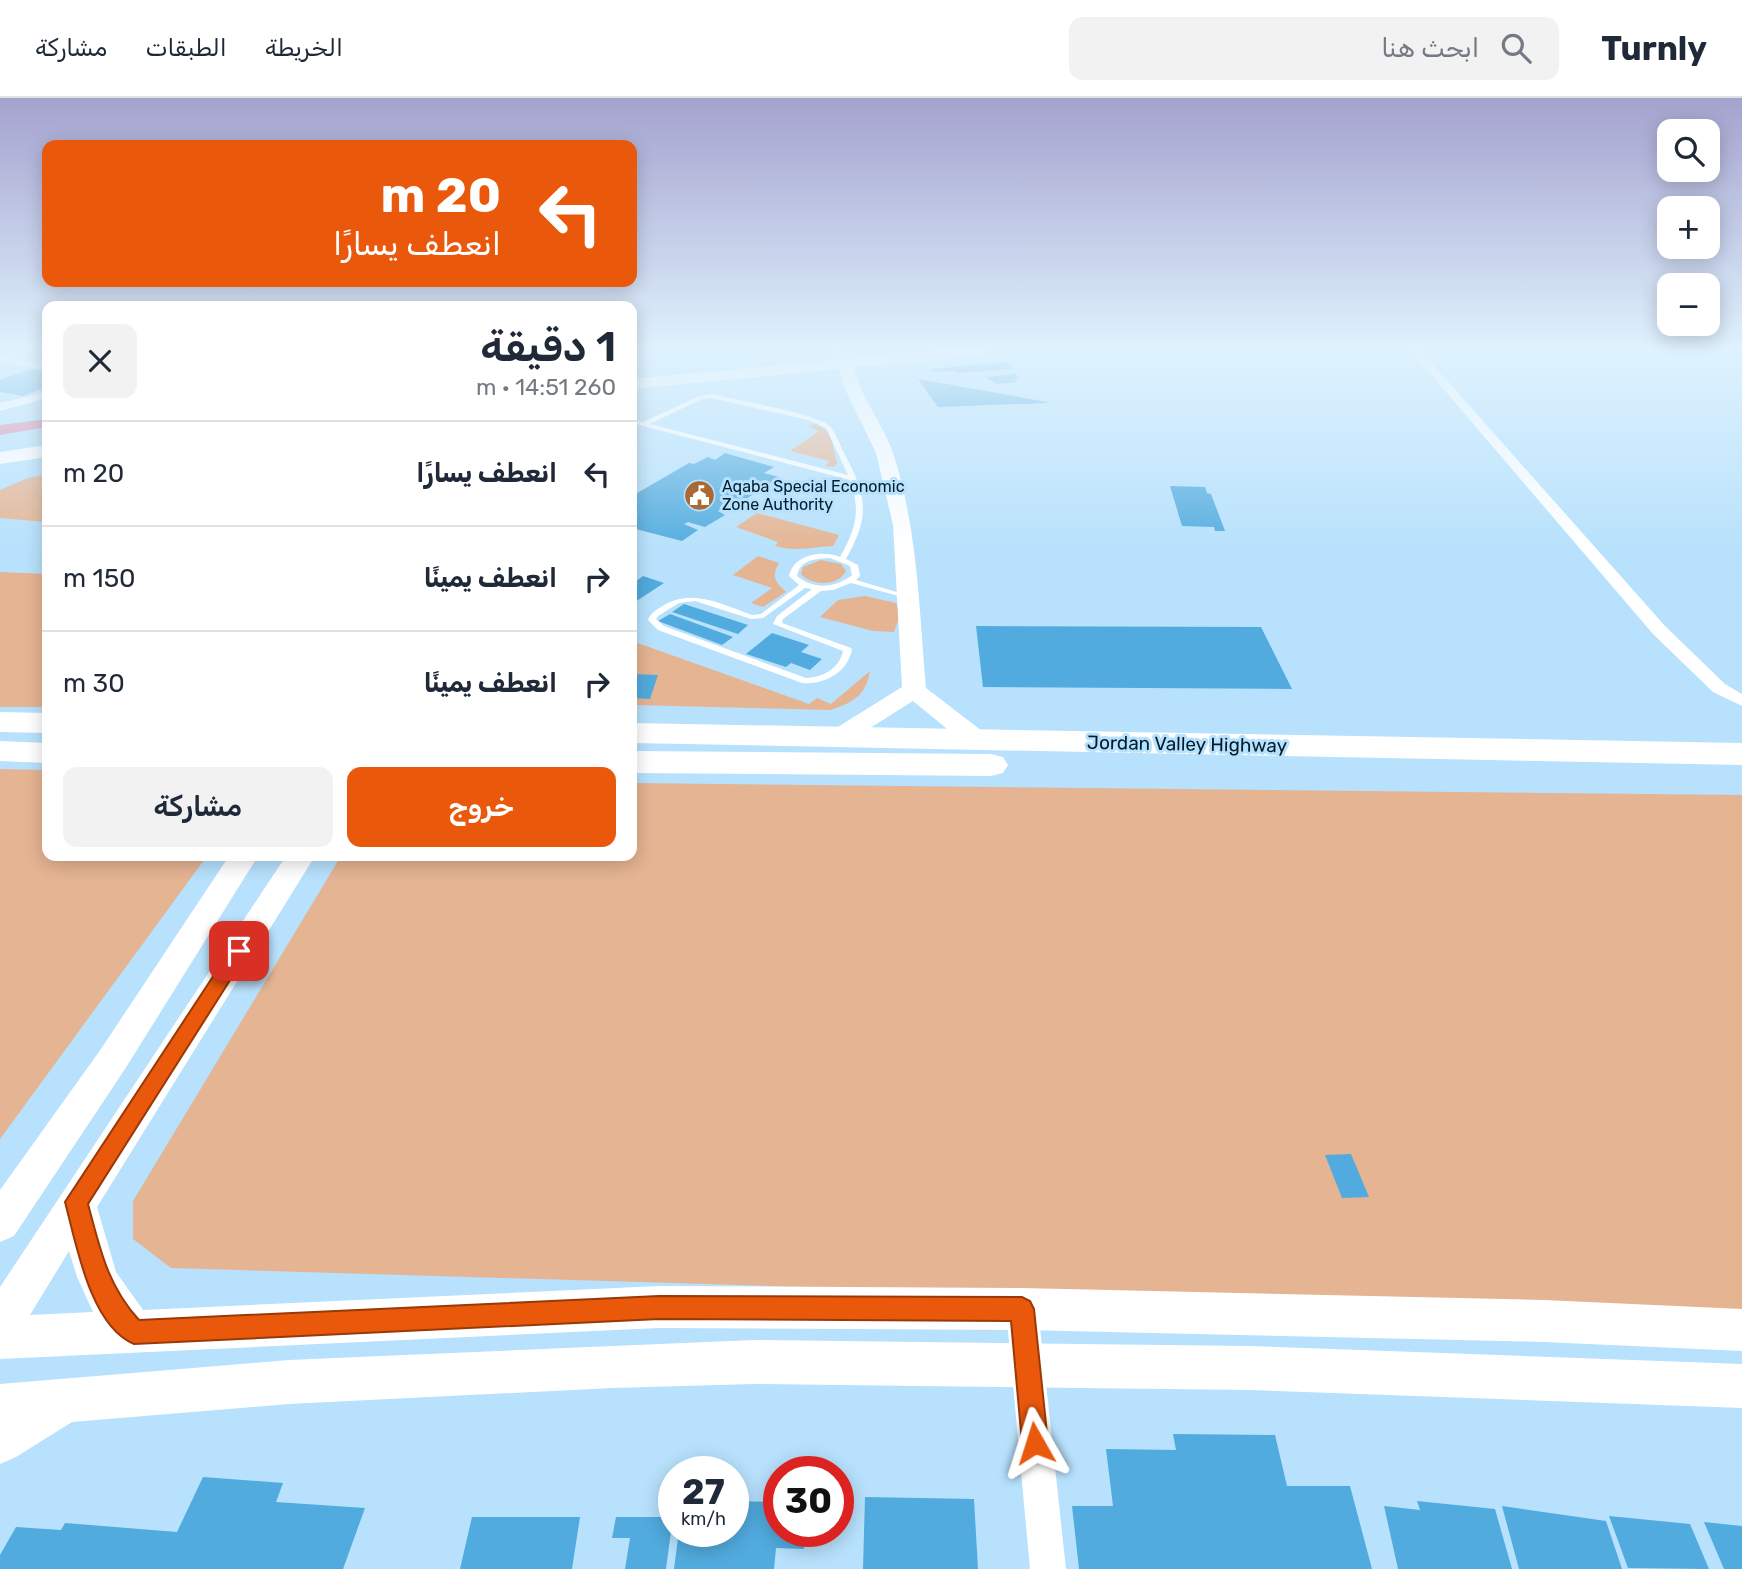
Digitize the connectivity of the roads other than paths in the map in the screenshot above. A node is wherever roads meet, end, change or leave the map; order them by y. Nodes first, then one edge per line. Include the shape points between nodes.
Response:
1 (655, 419) edge
2 (808, 419) edge
3 (868, 419) edge
4 (1475, 419) edge
5 (637, 422) edge
6 (644, 424) junction
7 (42, 452) edge
8 (0, 458) edge
9 (42, 464) edge
10 (0, 470) edge
11 (852, 478) junction
12 (843, 559) junction
13 (851, 581) junction
14 (804, 585) junction
15 (818, 588) junction
16 (906, 596) junction
17 (914, 690) junction
18 (1742, 701) edge
19 (0, 722) edge
20 (42, 723) edge
21 (637, 733) edge
22 (842, 735) junction
23 (977, 740) junction
24 (0, 751) edge
25 (42, 753) edge
26 (1742, 754) edge
27 (637, 762) edge
28 (1627, 764) junction
29 (1742, 778) edge
30 (241, 861) edge
31 (298, 861) edge
32 (76, 1202) junction
33 (0, 1223) edge
34 (1022, 1309) junction
35 (0, 1324) edge
36 (1742, 1330) edge
37 (134, 1332) junction
38 (0, 1338) edge
39 (1027, 1367) junction
40 (1742, 1386) edge
41 (63, 1402) junction
42 (0, 1406) edge
43 (0, 1441) edge
44 (1048, 1569) edge

1 - 6 lane
2 - 11 lane via 828,427
3 - 16 street via 885,453 899,501
4 - 18 street via 1659,630 1720,688
5 - 6 lane
6 - 11 lane
7 - 8 main road
9 - 10 main road
11 - 12 lane via 862,517 857,537
12 - 13 lane via 857,570
12 - 14 lane via 821,556 796,565 793,576
13 - 15 lane
13 - 16 lane
14 - 15 lane
14 - 15 lane via 763,616 751,617 695,598 677,601 652,620 661,628 805,681 826,679 848,650 777,624
16 - 17 street
17 - 22 street
17 - 23 street
19 - 20 highway
21 - 22 highway, Jordan Valley Highway
22 - 23 highway, Jordan Valley Highway
23 - 28 highway, Jordan Valley Highway
24 - 25 highway
26 - 28 highway, Jordan Valley Highway
27 - 28 highway, Jordan Valley Highway
28 - 29 highway, Jordan Valley Highway
30 - 33 street
31 - 32 street
32 - 35 street
32 - 37 street via 97,1279 116,1313
34 - 36 street
34 - 37 street via 659,1307
34 - 39 street
37 - 38 street
39 - 40 street via 1251,1368
39 - 41 street via 753,1362 614,1366 289,1382
39 - 44 street
41 - 42 street
41 - 43 street

